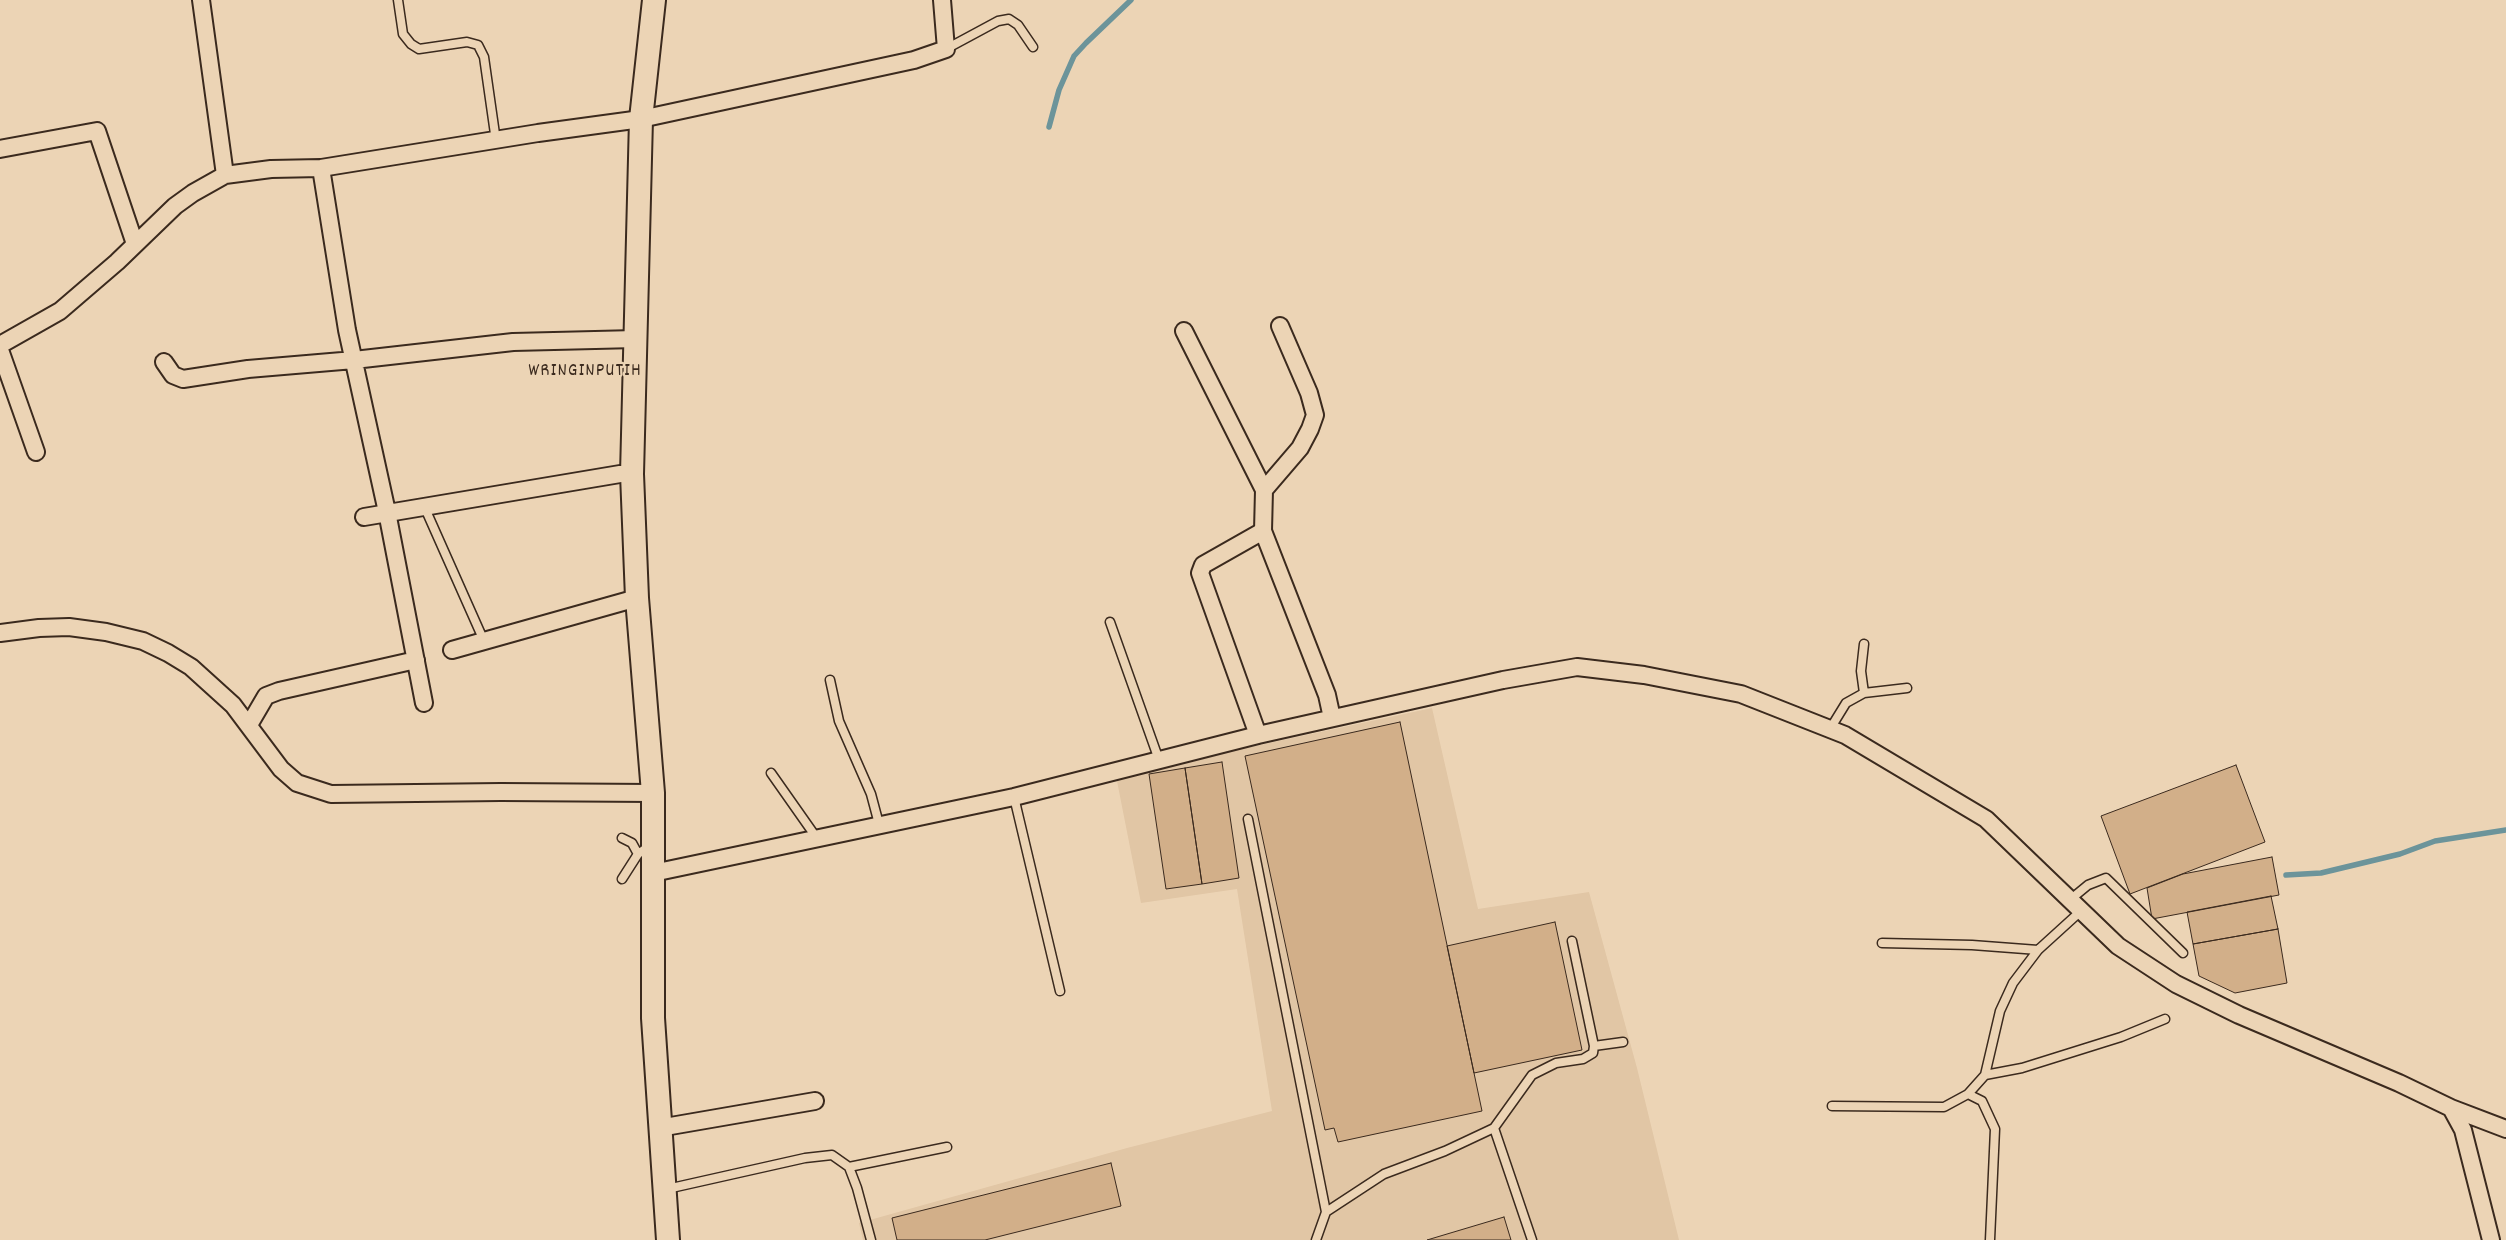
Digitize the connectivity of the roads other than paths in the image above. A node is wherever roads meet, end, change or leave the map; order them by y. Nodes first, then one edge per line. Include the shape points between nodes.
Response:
1 (201, 0) edge
2 (398, 0) edge
3 (654, 0) edge
4 (942, 0) edge
5 (1034, 47) dead end
6 (946, 49) junction
7 (641, 119) junction
8 (496, 141) junction
9 (0, 149) edge
10 (321, 168) junction
11 (225, 175) junction
12 (135, 244) junction
13 (1280, 326) dead end
14 (1184, 331) dead end
15 (636, 339) junction
16 (0, 345) edge
17 (0, 350) edge
18 (354, 360) junction
19 (164, 362) dead end
20 (36, 452) dead end
21 (632, 474) junction
22 (1264, 490) junction
23 (424, 506) junction
24 (387, 512) junction
25 (364, 517) dead end
26 (1263, 531) junction
27 (637, 598) junction
28 (1110, 622) dead end
29 (0, 634) edge
30 (484, 641) junction
31 (1864, 644) dead end
32 (452, 650) dead end
33 (416, 660) junction
34 (830, 680) dead end
35 (1907, 688) dead end
36 (1864, 693) junction
37 (424, 704) dead end
38 (1332, 718) junction
39 (249, 725) junction
40 (1830, 729) junction
41 (1258, 734) junction
42 (1158, 760) junction
43 (771, 773) dead end
44 (653, 793) junction
45 (1014, 797) junction
46 (1248, 819) dead end
47 (879, 824) junction
48 (816, 837) junction
49 (622, 838) dead end
50 (645, 852) junction
51 (653, 873) junction
52 (622, 879) dead end
53 (2076, 904) junction
54 (1572, 941) dead end
55 (1882, 943) dead end
56 (2038, 950) junction
57 (2183, 953) dead end
58 (1060, 991) dead end
59 (2165, 1019) dead end
60 (1624, 1042) dead end
61 (1594, 1046) junction
62 (1985, 1075) junction
63 (1968, 1094) junction
64 (815, 1101) dead end
65 (1832, 1106) dead end
66 (2451, 1108) junction
67 (659, 1128) junction
68 (1494, 1128) junction
69 (2506, 1129) edge
70 (946, 1147) dead end
71 (849, 1167) junction
72 (665, 1190) junction
73 (1326, 1212) junction
74 (668, 1240) edge
75 (871, 1240) edge
76 (1316, 1240) edge
77 (1532, 1240) edge
78 (1990, 1240) edge
79 (2491, 1240) edge

1 - 11 street
2 - 8 lane via 403,34 419,50 467,42 478,45 484,57
3 - 7 main road
4 - 6 street
5 - 6 lane via 1018,25 1009,19 998,21
6 - 7 street via 914,60
7 - 8 street
7 - 15 main road
8 - 10 street
9 - 12 street via 98,131
10 - 11 street via 271,169
10 - 18 street
11 - 12 street via 193,193
12 - 16 street via 60,311
13 - 22 street via 1309,393 1314,414 1300,448
14 - 22 street
15 - 18 street via 513,342
15 - 21 main road
17 - 20 street
18 - 19 street via 248,368 183,379 173,375
18 - 24 street
21 - 23 street
21 - 27 main road
22 - 26 street
23 - 24 street
23 - 30 lane
24 - 25 street
24 - 33 street
26 - 38 street via 1327,695
26 - 41 street via 1203,565 1200,573
27 - 30 street
27 - 44 main road
28 - 42 lane
29 - 39 street via 70,627 143,641 191,667 233,704
30 - 32 street
31 - 36 lane via 1861,671
33 - 37 street
33 - 39 street via 266,696
34 - 47 lane via 839,721 871,794
35 - 36 lane
36 - 40 lane via 1846,703
38 - 40 street via 1502,680 1577,667 1644,675 1741,694
38 - 41 street
39 - 44 street via 281,769 296,783 330,794
40 - 53 street via 1986,819
41 - 42 street
42 - 45 street
43 - 48 lane
44 - 50 main road
45 - 47 street
45 - 58 lane
46 - 73 lane
47 - 48 street
48 - 51 street
49 - 50 lane
50 - 51 main road
50 - 52 lane
51 - 67 main road via 653,1018
53 - 56 lane
53 - 57 lane via 2093,882 2106,878
53 - 66 street via 2118,946 2176,984
54 - 61 lane
55 - 56 lane
56 - 62 lane via 2014,983 2000,1011
59 - 62 lane via 2121,1037 2022,1068
60 - 61 lane
61 - 68 lane via 1593,1053 1583,1059 1556,1063 1532,1075
62 - 63 lane
63 - 65 lane via 1944,1107
63 - 78 lane via 1982,1101 1995,1129
64 - 67 street
66 - 69 street
66 - 79 street via 2463,1130
67 - 72 main road
68 - 73 lane via 1384,1174
68 - 77 lane
70 - 71 lane
71 - 72 lane via 832,1155 814,1157
71 - 75 lane
72 - 74 main road
73 - 76 lane

